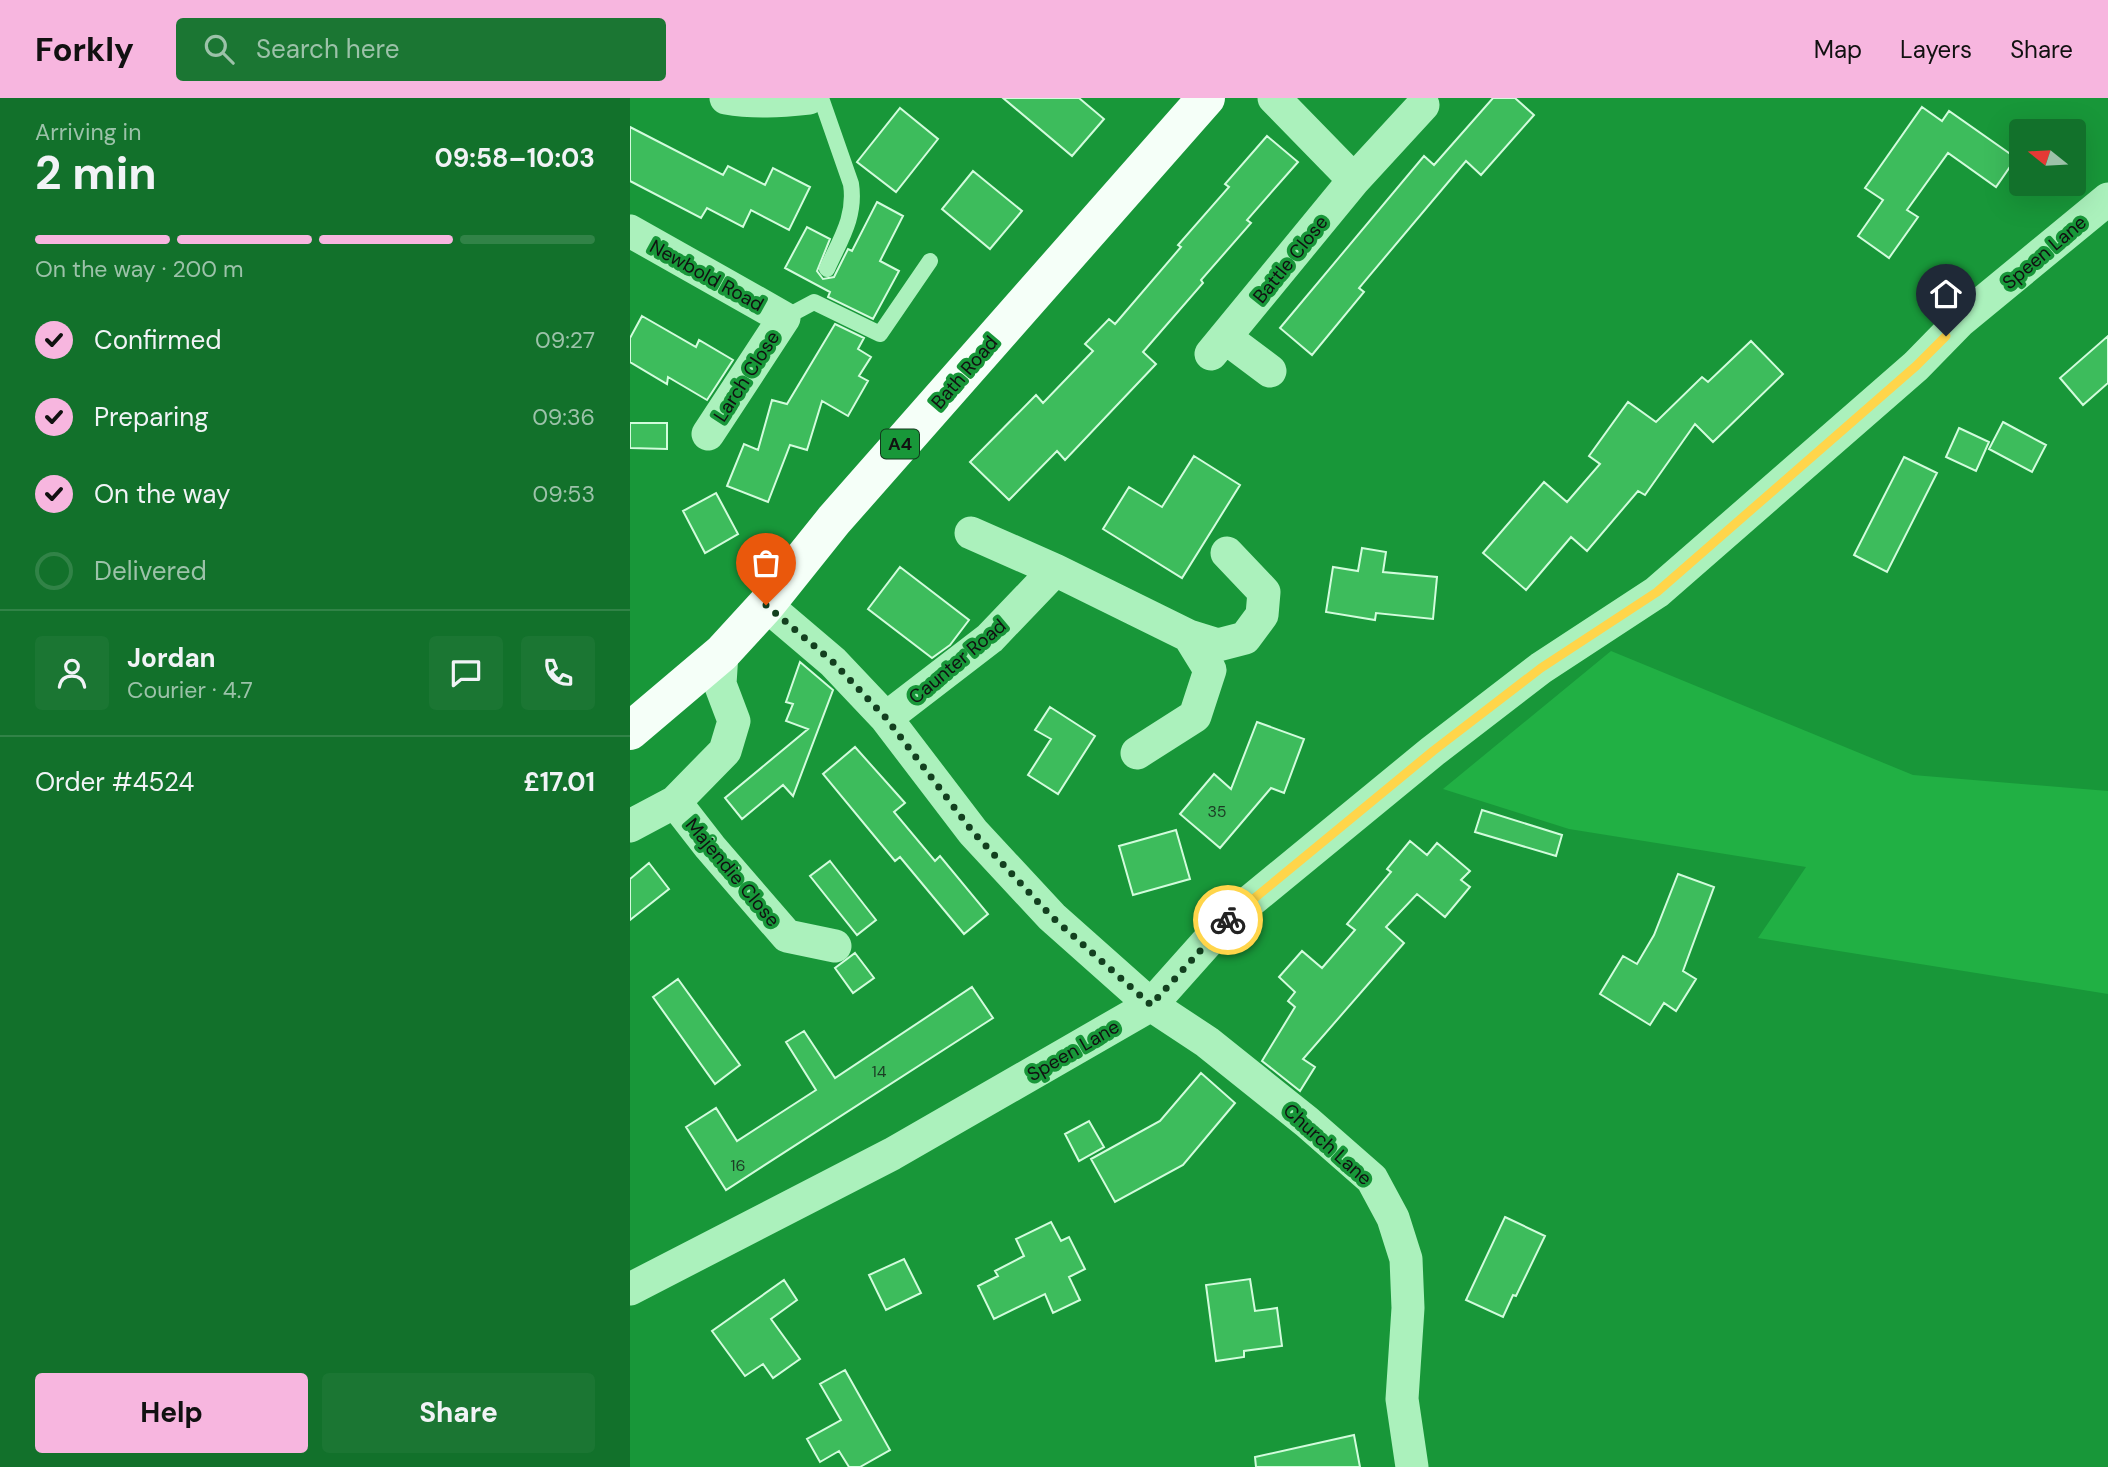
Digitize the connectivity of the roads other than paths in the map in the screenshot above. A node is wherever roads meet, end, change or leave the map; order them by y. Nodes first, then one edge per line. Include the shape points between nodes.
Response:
1 (726, 98) edge
2 (809, 98) edge
3 (821, 98) edge
4 (1206, 98) edge
5 (1274, 98) edge
6 (1423, 105) dead end
7 (1354, 180) junction
8 (2108, 199) edge
9 (630, 231) edge
10 (930, 261) dead end
11 (827, 269) dead end
12 (784, 318) junction
13 (1270, 371) dead end
14 (708, 434) dead end
15 (971, 533) dead end
16 (1227, 553) dead end
17 (1055, 570) junction
18 (766, 605) junction
19 (1189, 636) junction
20 (722, 653) junction
21 (886, 718) junction
22 (630, 731) edge
23 (1137, 753) dead end
24 (675, 802) junction
25 (630, 826) edge
26 (835, 946) dead end
27 (1151, 1005) junction
28 (630, 1289) edge
29 (1412, 1467) edge

1 - 2 street via 745,102
3 - 11 lane via 853,199 852,213
4 - 18 main road, Bath Road / A4 via 891,455
5 - 7 street
6 - 7 street, Battle Close
7 - 13 street, Battle Close via 1218,346
8 - 27 street, Speen Lane via 1960,321 1916,366 1657,592 1541,668 1226,921
9 - 12 street, Newbold Road
10 - 12 lane via 880,334 814,302
12 - 14 street, Larch Close
15 - 17 street
16 - 19 street via 1264,592 1262,615 1245,638 1218,645
17 - 19 street
17 - 21 street, Caunter Road via 990,638
18 - 20 main road, Bath Road / A4
18 - 21 street, Church Lane via 833,662
19 - 23 street via 1210,670 1195,716
20 - 22 main road, Bath Road / A4
20 - 24 street, Majendie Close via 720,684 734,721 725,751
21 - 27 street, Church Lane via 973,832 1052,917
24 - 25 street, Majendie Close
24 - 26 street, Majendie Close via 787,936
27 - 28 street, Speen Lane via 892,1154
27 - 29 street, Church Lane via 1207,1042 1307,1122 1377,1189 1393,1218 1406,1259 1402,1399

